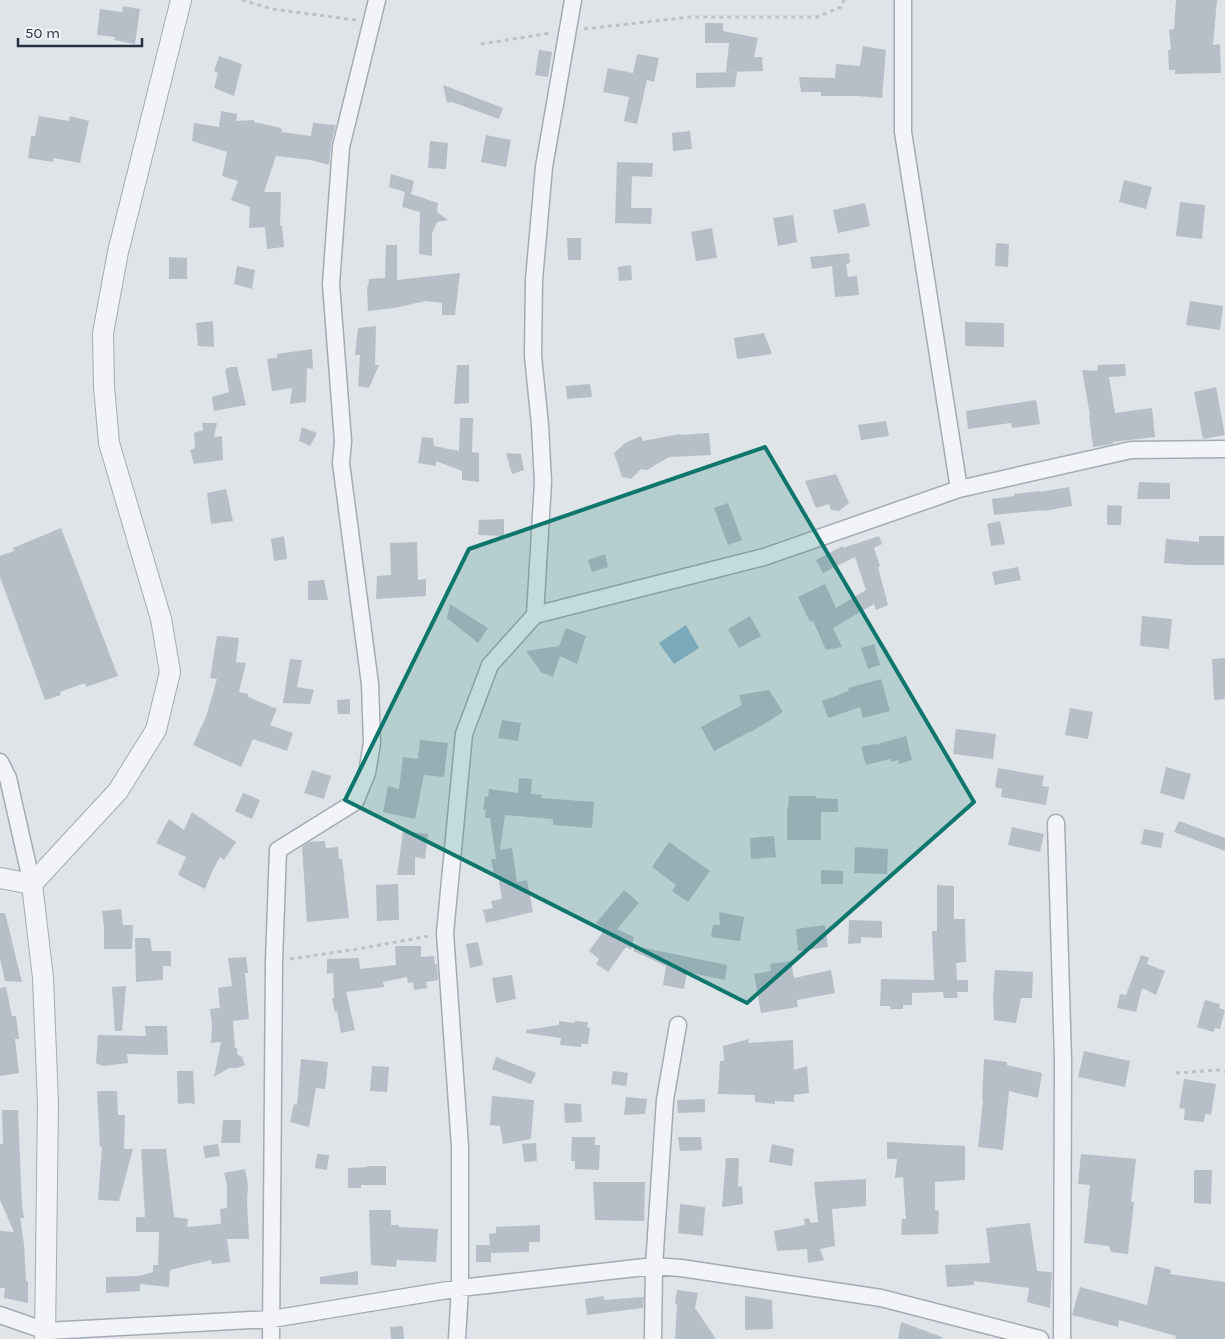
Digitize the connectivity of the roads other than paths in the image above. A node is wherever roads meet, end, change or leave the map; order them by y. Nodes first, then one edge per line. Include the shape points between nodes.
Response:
1 (181, 0) edge
2 (377, 0) edge
3 (573, 0) edge
4 (903, 0) edge
5 (1225, 449) edge
6 (958, 489) junction
7 (536, 615) junction
8 (0, 762) edge
9 (1056, 823) dead end
10 (0, 878) edge
11 (32, 884) junction
12 (678, 1025) dead end
13 (654, 1266) junction
14 (460, 1288) junction
15 (0, 1315) edge
16 (272, 1319) junction
17 (46, 1335) edge
18 (271, 1339) edge
19 (457, 1339) edge
20 (653, 1339) edge
21 (1040, 1339) edge
22 (1062, 1339) edge

1 - 11 street via 118,252 103,333 109,443 161,619 170,672 156,730 118,791
2 - 16 street via 341,147 331,284 343,441 341,463 370,684 372,743 367,773 355,802 278,850 274,961
3 - 7 street via 544,167 534,280 532,356 543,482
4 - 6 street via 902,132
5 - 6 street via 1131,450
6 - 7 street via 764,557
7 - 14 street via 490,665 464,734 445,933 460,1147
8 - 11 street via 8,778
9 - 22 street via 1063,1060
10 - 11 street
11 - 17 street via 43,978 48,1103
12 - 13 street via 665,1100
13 - 14 street
13 - 20 street
13 - 21 street via 882,1298
14 - 16 street
14 - 19 street
15 - 17 street
16 - 17 street
16 - 18 street

